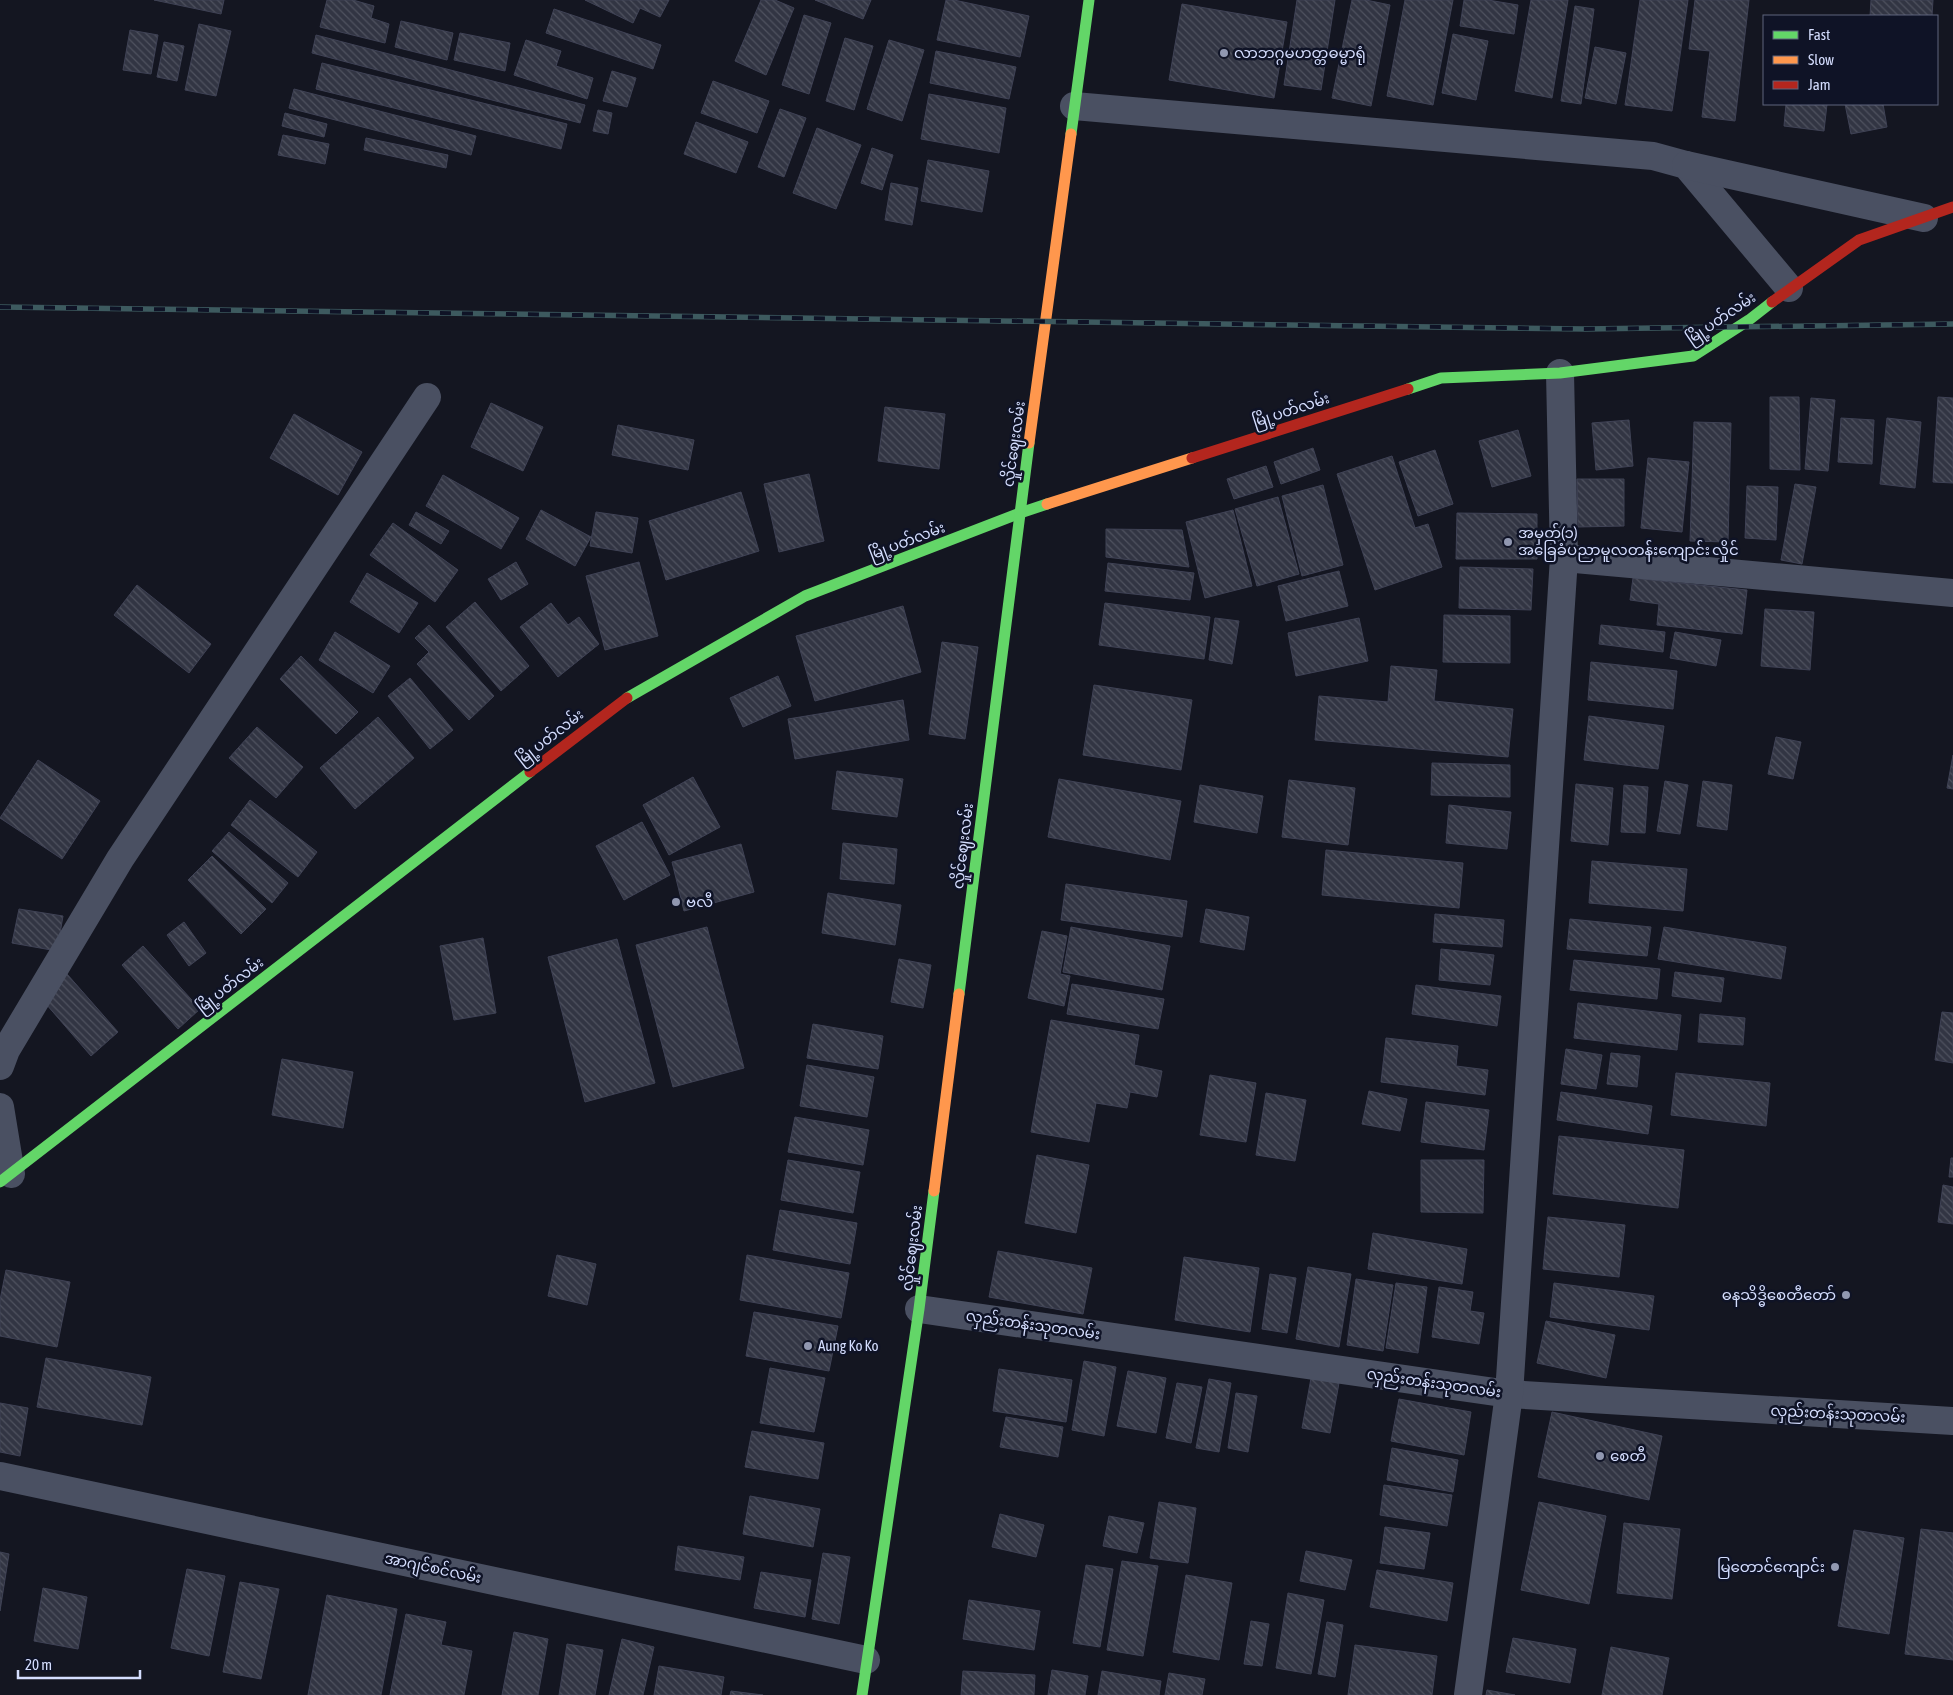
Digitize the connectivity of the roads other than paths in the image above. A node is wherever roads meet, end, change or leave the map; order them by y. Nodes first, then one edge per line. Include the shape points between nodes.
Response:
1 (1089, 0) edge
2 (1074, 106) junction
3 (1686, 165) junction
4 (1953, 208) edge
5 (1924, 218) junction
6 (1789, 288) junction
7 (1560, 373) junction
8 (427, 397) dead end
9 (1020, 513) junction
10 (1564, 558) junction
11 (1953, 593) edge
12 (0, 1066) edge
13 (0, 1107) edge
14 (6, 1178) edge
15 (919, 1309) junction
16 (1510, 1394) junction
17 (1953, 1421) edge
18 (0, 1476) edge
19 (866, 1660) junction
20 (862, 1695) edge
21 (1468, 1695) edge

1 - 2 main road, လှိုင်ဈေးလမ်း
2 - 3 street via 1653,156
2 - 9 main road, လှိုင်ဈေးလမ်း
3 - 5 street
3 - 6 street
4 - 5 main road, မြို့ပတ်လမ်း
5 - 6 main road, မြို့ပတ်လမ်း via 1859,240
6 - 7 main road, မြို့ပတ်လမ်း via 1749,320 1693,356
7 - 9 main road, မြို့ပတ်လမ်း via 1440,378
7 - 10 street
8 - 12 street via 120,859 6,1050
9 - 14 main road, မြို့ပတ်လမ်း via 806,596 622,701
9 - 15 main road, လှိုင်ဈေးလမ်း
10 - 11 street
10 - 16 street
13 - 14 street
15 - 16 street, လှည်းတန်းသုတလမ်း
15 - 19 main road, လှိုင်ဈေးလမ်း
16 - 17 street, လှည်းတန်းသုတလမ်း
16 - 21 street
18 - 19 street, အာဂျင်စင်လမ်း
19 - 20 main road, လှိုင်ဈေးလမ်း

